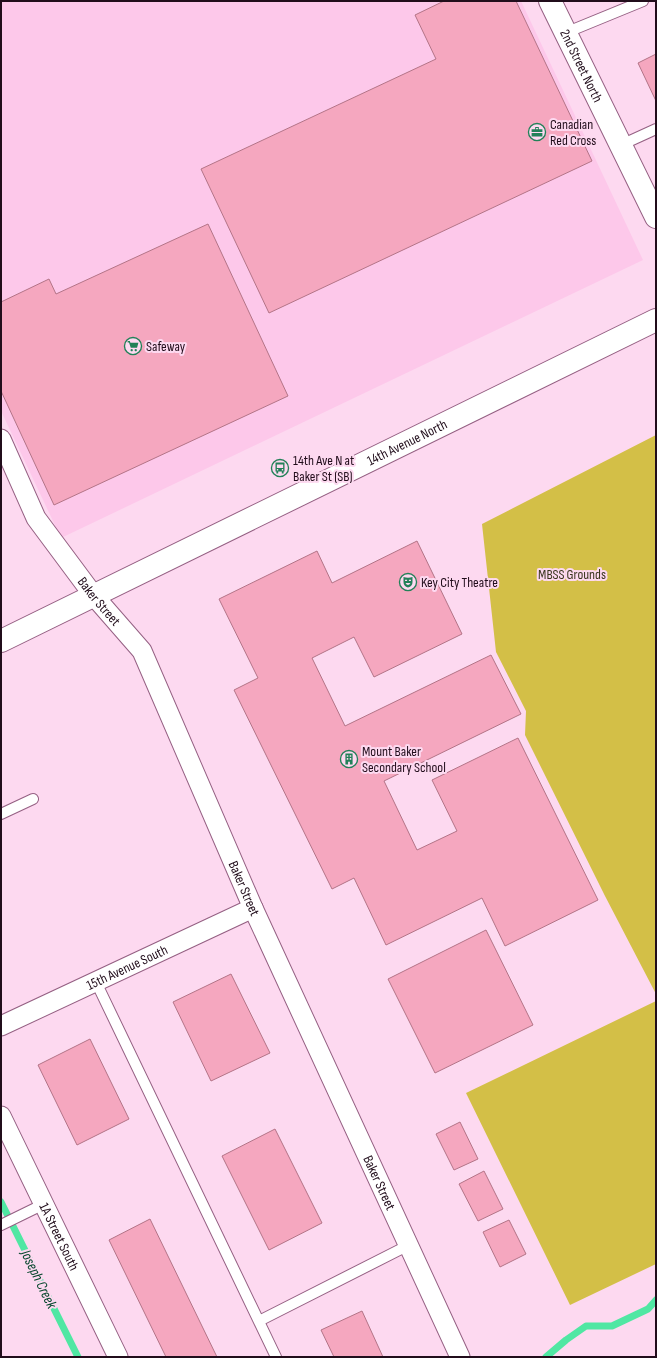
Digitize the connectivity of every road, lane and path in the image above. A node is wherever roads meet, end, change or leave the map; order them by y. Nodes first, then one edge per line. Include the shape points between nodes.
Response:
1 (550, 1) edge
2 (643, 1) edge
3 (565, 33) junction
4 (656, 129) edge
5 (620, 145) junction
6 (656, 217) edge
7 (656, 320) edge
8 (1, 439) edge
9 (94, 596) junction
10 (1, 641) edge
11 (33, 799) dead end
12 (1, 814) edge
13 (253, 908) junction
14 (96, 982) junction
15 (1, 1026) edge
16 (1, 1116) edge
17 (44, 1204) junction
18 (1, 1225) edge
19 (409, 1246) junction
20 (259, 1321) junction
21 (118, 1357) edge
22 (276, 1357) edge
23 (460, 1357) edge

1 - 3 street, 2nd Street North
2 - 3 lane
3 - 5 street, 2nd Street North
4 - 5 lane
5 - 6 street, 2nd Street North
7 - 9 street, 14th Avenue North
8 - 9 street, Baker Street via 36,518
9 - 10 street, 14th Avenue North
9 - 13 street, Baker Street via 142,651
11 - 12 lane
13 - 14 street, 15th Avenue South
13 - 19 street, Baker Street
14 - 15 street, 15th Avenue South
14 - 20 lane
16 - 17 street, 1A Street South
17 - 18 lane
17 - 21 street, 1A Street South
19 - 20 lane
19 - 23 street, Baker Street
20 - 22 lane

